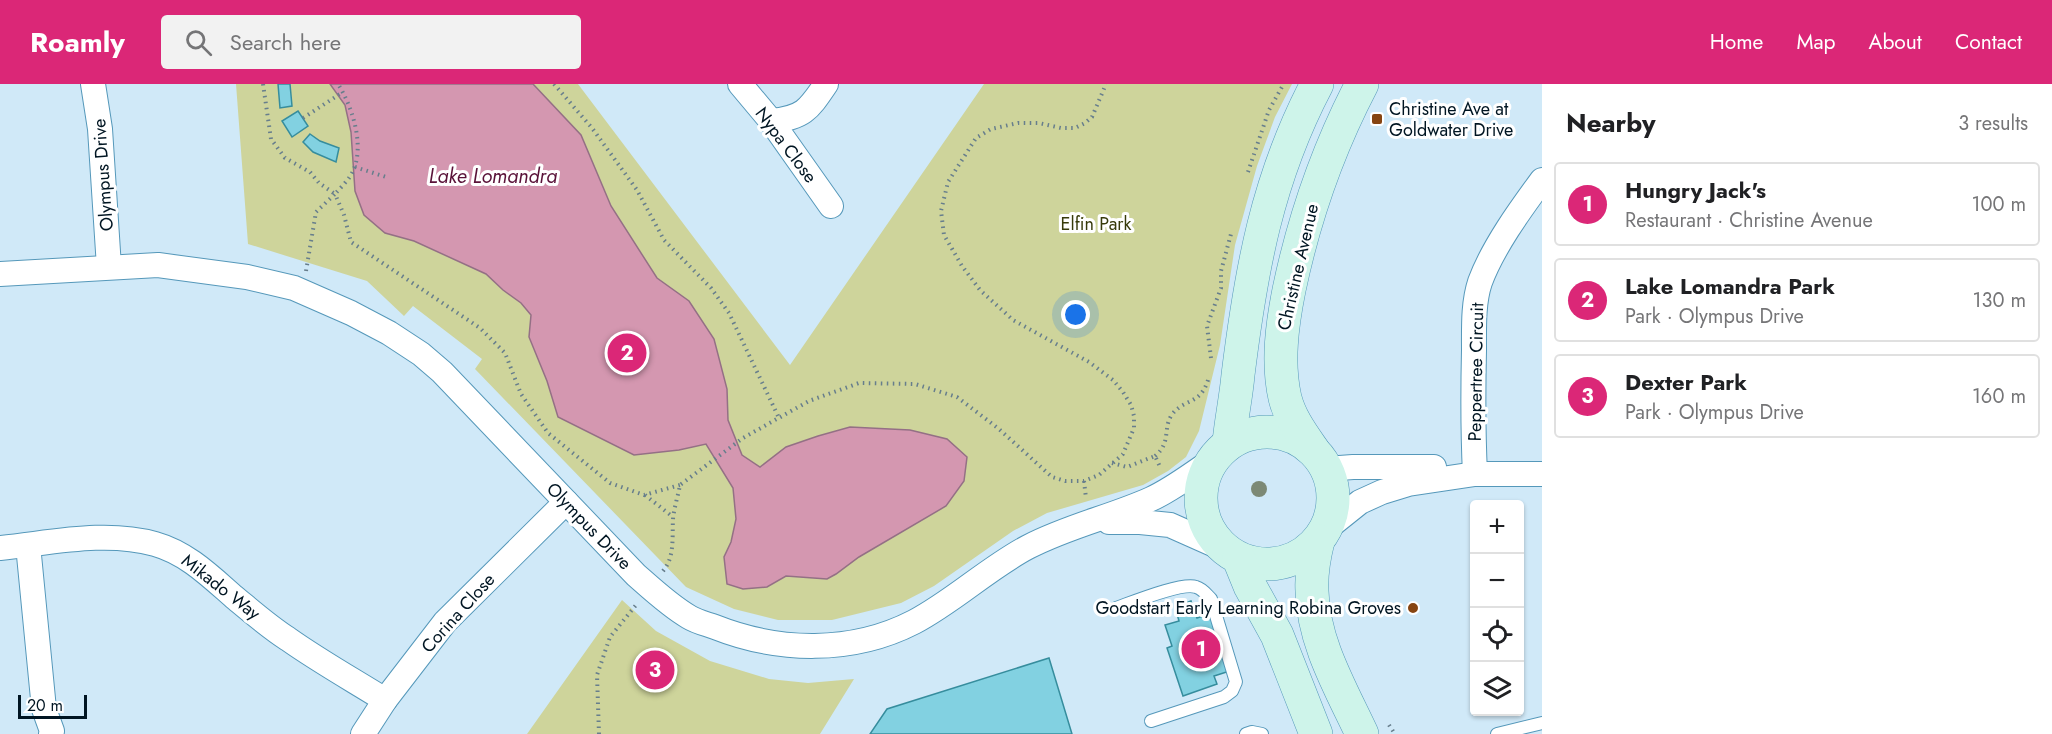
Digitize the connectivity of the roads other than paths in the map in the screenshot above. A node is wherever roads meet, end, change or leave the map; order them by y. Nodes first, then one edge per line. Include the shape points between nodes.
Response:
1 (93, 84) edge
2 (740, 84) edge
3 (826, 84) edge
4 (1317, 84) edge
5 (1362, 84) edge
6 (771, 121) junction
7 (1542, 180) edge
8 (831, 206) dead end
9 (109, 267) junction
10 (0, 274) edge
11 (1221, 452) junction
12 (1320, 460) junction
13 (1475, 474) junction
14 (1542, 474) edge
15 (566, 502) junction
16 (1089, 522) junction
17 (1321, 535) junction
18 (28, 545) junction
19 (0, 548) edge
20 (1231, 554) junction
21 (1116, 608) dead end
22 (385, 700) junction
23 (1151, 721) dead end
24 (1542, 723) edge
25 (1374, 725) edge
26 (58, 733) edge
27 (363, 734) edge
28 (1246, 734) edge
29 (1262, 734) edge
30 (1316, 734) edge
31 (1497, 734) edge

1 - 9 street, Olympus Drive via 100,129
2 - 6 street, Nypa Close
3 - 6 street via 809,108 790,119
4 - 11 main road via 1267,206
5 - 12 main road, Christine Avenue via 1318,182 1284,317 1281,358 1285,396 1290,415
6 - 8 street, Nypa Close
7 - 13 street, Peppertree Circuit via 1503,238 1480,283 1474,327
9 - 10 street, Olympus Drive
9 - 15 street, Olympus Drive via 158,265 247,277 294,288 351,312 397,338 442,372
11 - 12 main road via 1250,434 1273,432 1295,438
11 - 16 street, Olympus Drive via 1168,490
11 - 20 main road via 1204,477 1200,497 1210,534
12 - 13 street via 1353,467 1438,467
12 - 17 main road via 1332,489 1332,510
13 - 14 street
13 - 17 street via 1382,492 1360,502
15 - 16 street, Olympus Drive via 665,601 690,618 736,636 775,645 818,646 867,639 912,623 1026,548 1059,531
15 - 22 street, Corina Close via 445,622
16 - 20 street, Olympus Drive via 1170,525
17 - 20 main road via 1302,555 1282,563 1260,564
17 - 25 main road via 1312,566 1314,614 1320,637 1334,673
18 - 19 street, Mikado Way
18 - 22 street, Mikado Way via 99,537 156,544 178,553 288,639
18 - 26 street via 44,709
20 - 30 main road via 1276,635
21 - 23 lane via 1194,586 1211,600 1236,682 1233,691
22 - 27 street, Corina Close
24 - 31 lane
28 - 29 lane

